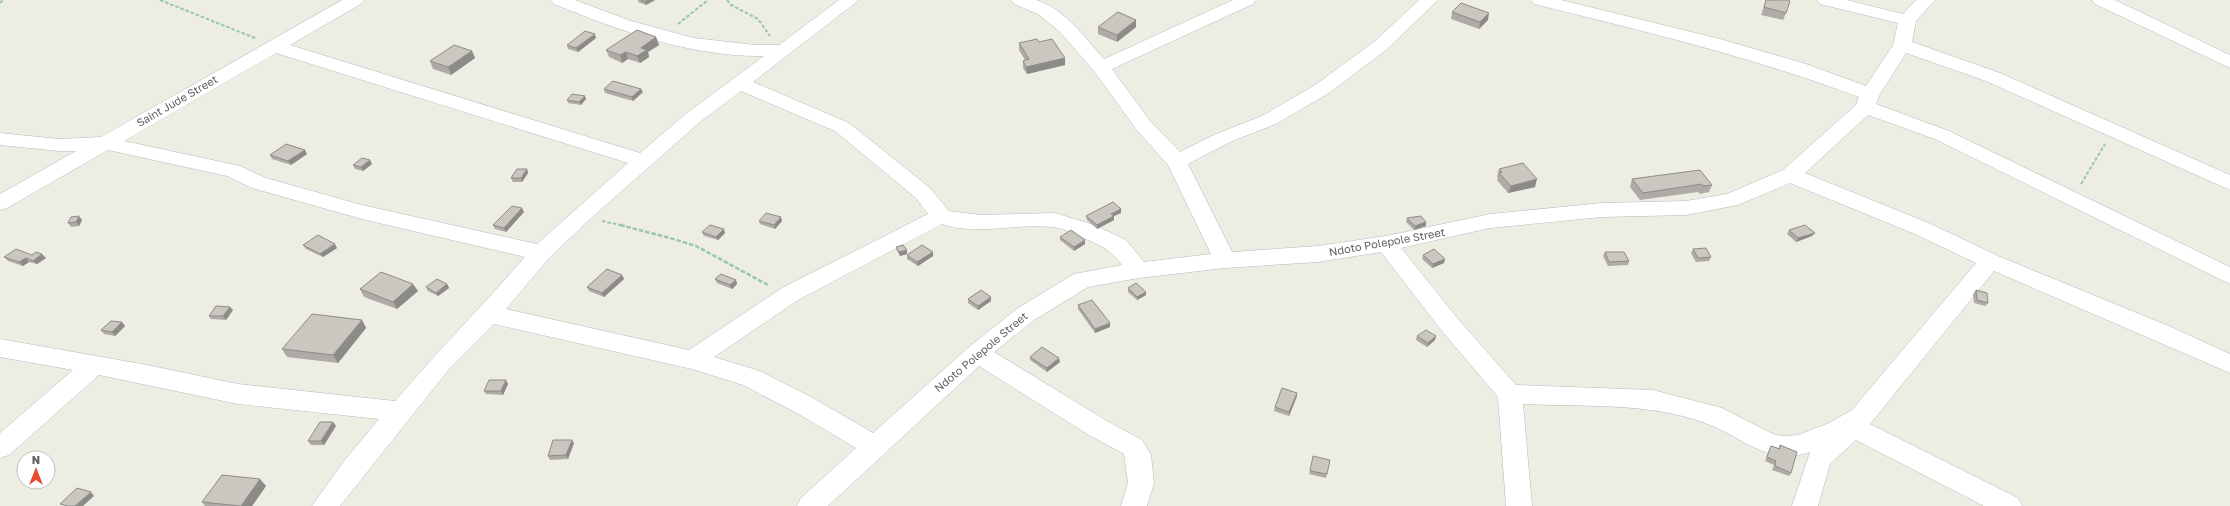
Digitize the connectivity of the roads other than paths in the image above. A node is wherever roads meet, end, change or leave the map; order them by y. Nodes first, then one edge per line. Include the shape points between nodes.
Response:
1 (355, 0) edge
2 (560, 0) edge
3 (850, 0) edge
4 (1024, 0) edge
5 (1246, 0) edge
6 (1429, 0) edge
7 (1540, 0) edge
8 (1826, 0) edge
9 (1926, 0) edge
10 (2101, 0) edge
11 (1907, 20) junction
12 (1902, 45) junction
13 (274, 46) junction
14 (781, 50) junction
15 (2230, 62) edge
16 (1101, 67) junction
17 (740, 83) junction
18 (1868, 100) junction
19 (0, 139) edge
20 (104, 143) junction
21 (643, 161) junction
22 (1177, 162) junction
23 (1790, 175) junction
24 (2230, 183) edge
25 (0, 203) edge
26 (941, 216) junction
27 (1386, 244) junction
28 (541, 253) junction
29 (1225, 260) junction
30 (1990, 261) junction
31 (1139, 270) junction
32 (2230, 276) edge
33 (489, 314) junction
34 (0, 348) edge
35 (977, 352) junction
36 (692, 360) junction
37 (2230, 364) edge
38 (93, 366) junction
39 (1510, 394) junction
40 (401, 412) junction
41 (1857, 422) junction
42 (874, 446) junction
43 (0, 448) edge
44 (325, 506) edge
45 (810, 506) edge
46 (1134, 506) edge
47 (1519, 506) edge
48 (1805, 506) edge
49 (2009, 506) edge

1 - 13 street, Saint Jude Street
2 - 14 street via 598,16 705,45 732,49
3 - 14 street
4 - 16 street via 1044,10 1065,27
5 - 16 street
6 - 22 street via 1380,46 1322,89 1269,120 1223,138
7 - 18 street via 1714,43 1799,68
8 - 11 street
9 - 11 street
10 - 15 street
11 - 12 street, Ndoto Polepole Street
12 - 18 street, Ndoto Polepole Street
12 - 24 street via 1993,77
13 - 20 street, Saint Jude Street
13 - 21 street
14 - 17 street
16 - 22 street via 1143,125
17 - 21 street via 694,116
17 - 26 street via 842,127 923,193
18 - 23 street, Ndoto Polepole Street via 1833,138
18 - 32 street
19 - 20 street via 59,145
20 - 25 street, Saint Jude Street
20 - 28 street via 233,172 259,183 362,212
21 - 28 street
22 - 29 street
23 - 27 street, Ndoto Polepole Street via 1731,200 1686,208 1602,210 1497,220
23 - 30 street via 1923,229
26 - 31 street via 952,220 980,222 1055,220 1086,230 1118,245
26 - 36 street via 790,294
27 - 29 street, Ndoto Polepole Street via 1318,254
27 - 39 street via 1450,325
28 - 33 street
29 - 31 street, Ndoto Polepole Street
30 - 37 street via 2163,333
30 - 41 street
31 - 35 street, Ndoto Polepole Street via 1082,280 1026,314
33 - 36 street
33 - 40 street via 442,362
34 - 38 street
35 - 42 street, Ndoto Polepole Street
35 - 46 street via 1133,447 1138,455 1140,484
36 - 42 street via 751,378 804,404
38 - 40 street via 147,374 238,394
38 - 43 street
39 - 41 street via 1653,400 1713,414 1762,441 1782,446 1799,445
39 - 47 street
40 - 44 street via 353,468
41 - 48 street via 1819,459
41 - 49 street
42 - 45 street, Ndoto Polepole Street

